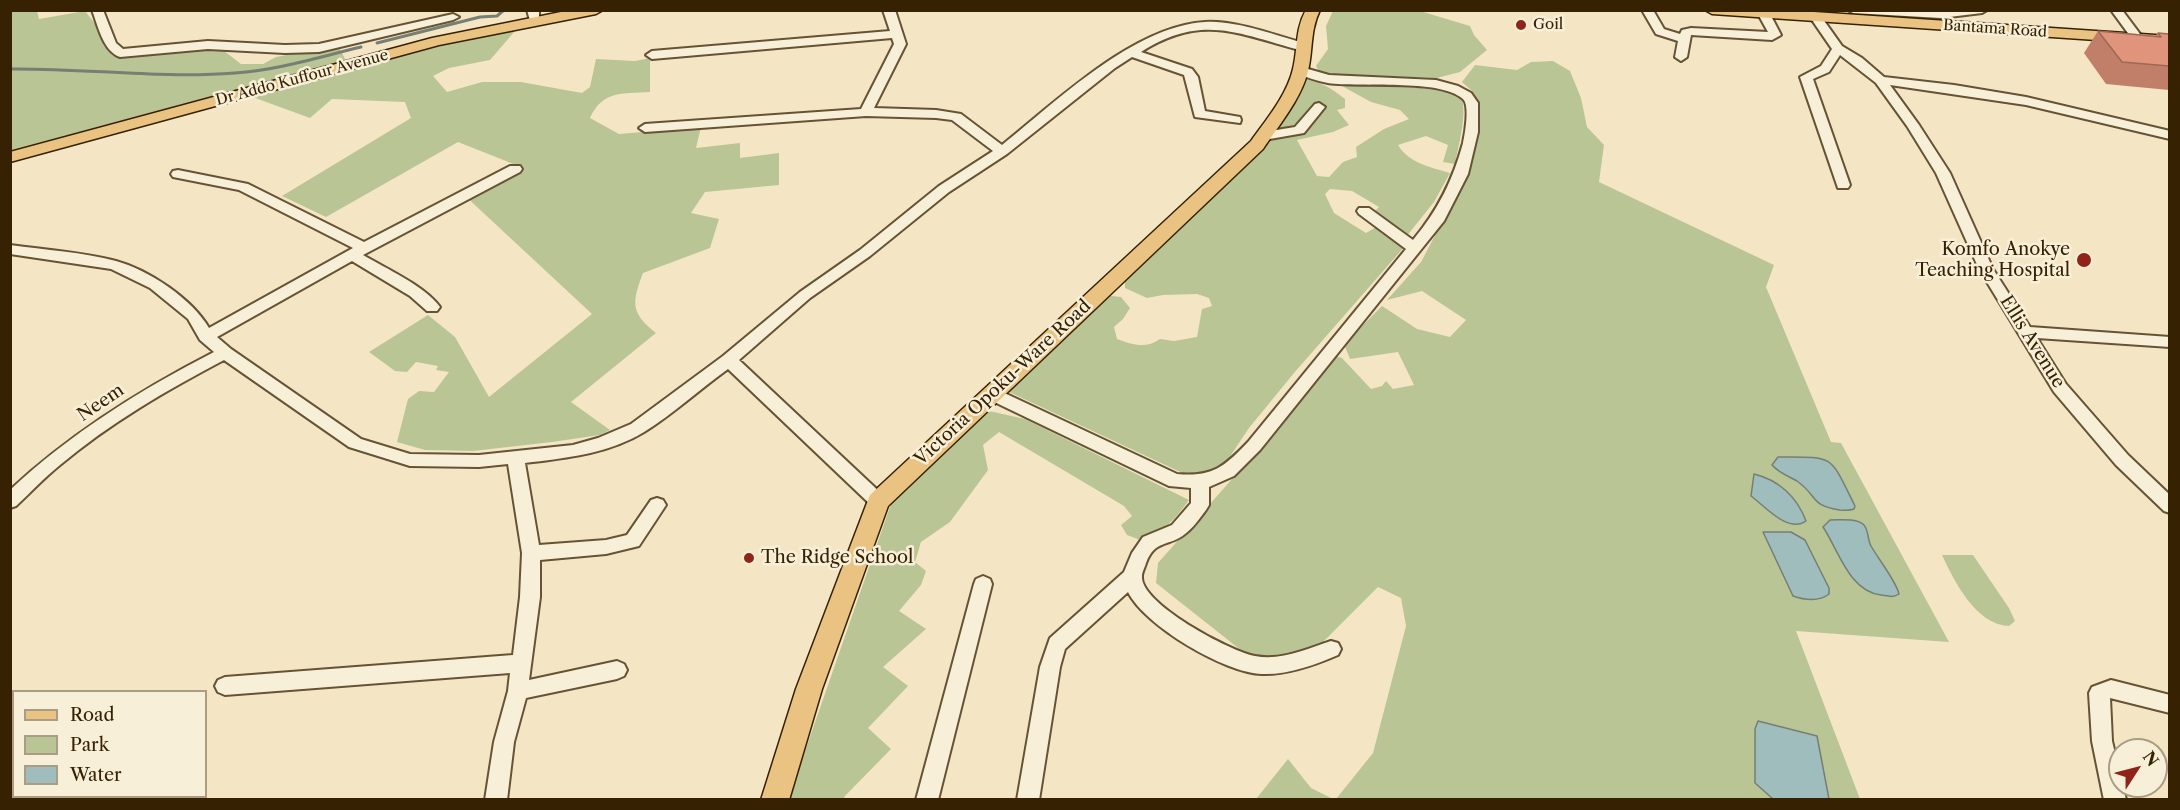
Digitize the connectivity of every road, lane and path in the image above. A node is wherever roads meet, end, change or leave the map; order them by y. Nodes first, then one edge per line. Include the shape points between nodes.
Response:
1 (97, 10) edge
2 (596, 10) edge
3 (889, 10) edge
4 (1647, 10) edge
5 (1712, 10) edge
6 (1853, 10) edge
7 (1982, 10) edge
8 (2116, 10) edge
9 (1309, 13) edge
10 (1764, 14) junction
11 (1806, 15) edge
12 (534, 16) edge
13 (453, 17) dead end
14 (897, 34) junction
15 (1684, 38) junction
16 (2137, 38) junction
17 (2169, 41) edge
18 (1303, 47) junction
19 (1838, 49) junction
20 (1130, 52) junction
21 (652, 55) dead end
22 (1681, 57) dead end
23 (1301, 71) junction
24 (1880, 80) junction
25 (1318, 107) dead end
26 (866, 112) junction
27 (1234, 120) dead end
28 (645, 128) dead end
29 (2169, 135) edge
30 (1264, 136) junction
31 (1002, 151) junction
32 (10, 157) edge
33 (515, 169) dead end
34 (178, 174) dead end
35 (1843, 185) dead end
36 (1364, 211) dead end
37 (1414, 248) junction
38 (10, 249) edge
39 (359, 251) junction
40 (432, 308) dead end
41 (2026, 332) junction
42 (206, 336) junction
43 (2169, 342) edge
44 (225, 353) junction
45 (729, 360) junction
46 (992, 394) junction
47 (515, 457) junction
48 (1200, 484) junction
49 (10, 501) edge
50 (878, 501) junction
51 (657, 505) dead end
52 (2169, 506) edge
53 (531, 554) junction
54 (1132, 577) junction
55 (983, 584) dead end
56 (1331, 649) dead end
57 (522, 663) junction
58 (617, 670) dead end
59 (225, 686) dead end
60 (518, 691) junction
61 (2169, 704) edge
62 (496, 800) edge
63 (776, 800) edge
64 (927, 800) edge
65 (1028, 800) edge
66 (2115, 800) edge

1 - 13 street via 111,44 120,53 208,45 319,48
2 - 12 main road, Dr Addo Kuffour Avenue
3 - 14 street
4 - 15 street via 1658,31
5 - 10 main road, Bantama Road
6 - 7 street via 1941,15
8 - 16 street
9 - 18 main road, Victoria Opoku-Ware Road
10 - 11 main road, Bantama Road
10 - 15 street via 1775,35 1691,31
11 - 16 main road, Bantama Road
11 - 19 street, Ellis Avenue
12 - 32 main road, Dr Addo Kuffour Avenue
14 - 21 street
14 - 26 street via 900,44
15 - 22 street
16 - 17 main road, Bantama Road
18 - 20 street via 1225,26 1206,25 1177,29
18 - 23 main road, Victoria Opoku-Ware Road
19 - 24 street, Ellis Avenue
19 - 35 street via 1825,69 1806,77
20 - 27 street via 1188,72 1199,114
20 - 31 street
23 - 30 main road, Victoria Opoku-Ware Road
23 - 37 street via 1328,80 1436,84 1454,89 1472,103 1472,132 1461,174 1439,218
24 - 29 street via 2002,95
24 - 41 street, Ellis Avenue via 1943,173 1986,269
25 - 30 street via 1299,130
26 - 28 street
26 - 31 street via 956,117
30 - 46 main road, Victoria Opoku-Ware Road
31 - 45 street via 944,189 805,295
33 - 39 street
34 - 39 street via 243,187
36 - 37 street
37 - 48 street via 1254,446 1234,468
38 - 42 street via 114,265 155,285 194,316
39 - 40 street
39 - 42 street
41 - 43 street
41 - 52 street, Ellis Avenue via 2066,396
42 - 44 street
44 - 47 street via 355,443 410,460
44 - 49 street, Neem via 116,415 54,461
45 - 47 street via 636,428 573,451
45 - 50 street
46 - 48 street via 1175,482
46 - 50 main road, Victoria Opoku-Ware Road
47 - 53 street
48 - 54 street via 1200,505 1178,530 1149,542
50 - 63 main road, Victoria Opoku-Ware Road via 809,690
51 - 53 street via 633,541
53 - 57 street
54 - 56 street via 1139,597 1168,622 1231,658 1257,665 1314,657
54 - 65 street via 1057,644
55 - 64 street
57 - 59 street
57 - 60 street
58 - 60 street
60 - 62 street via 504,741
61 - 66 street via 2111,689 2099,693 2102,741

